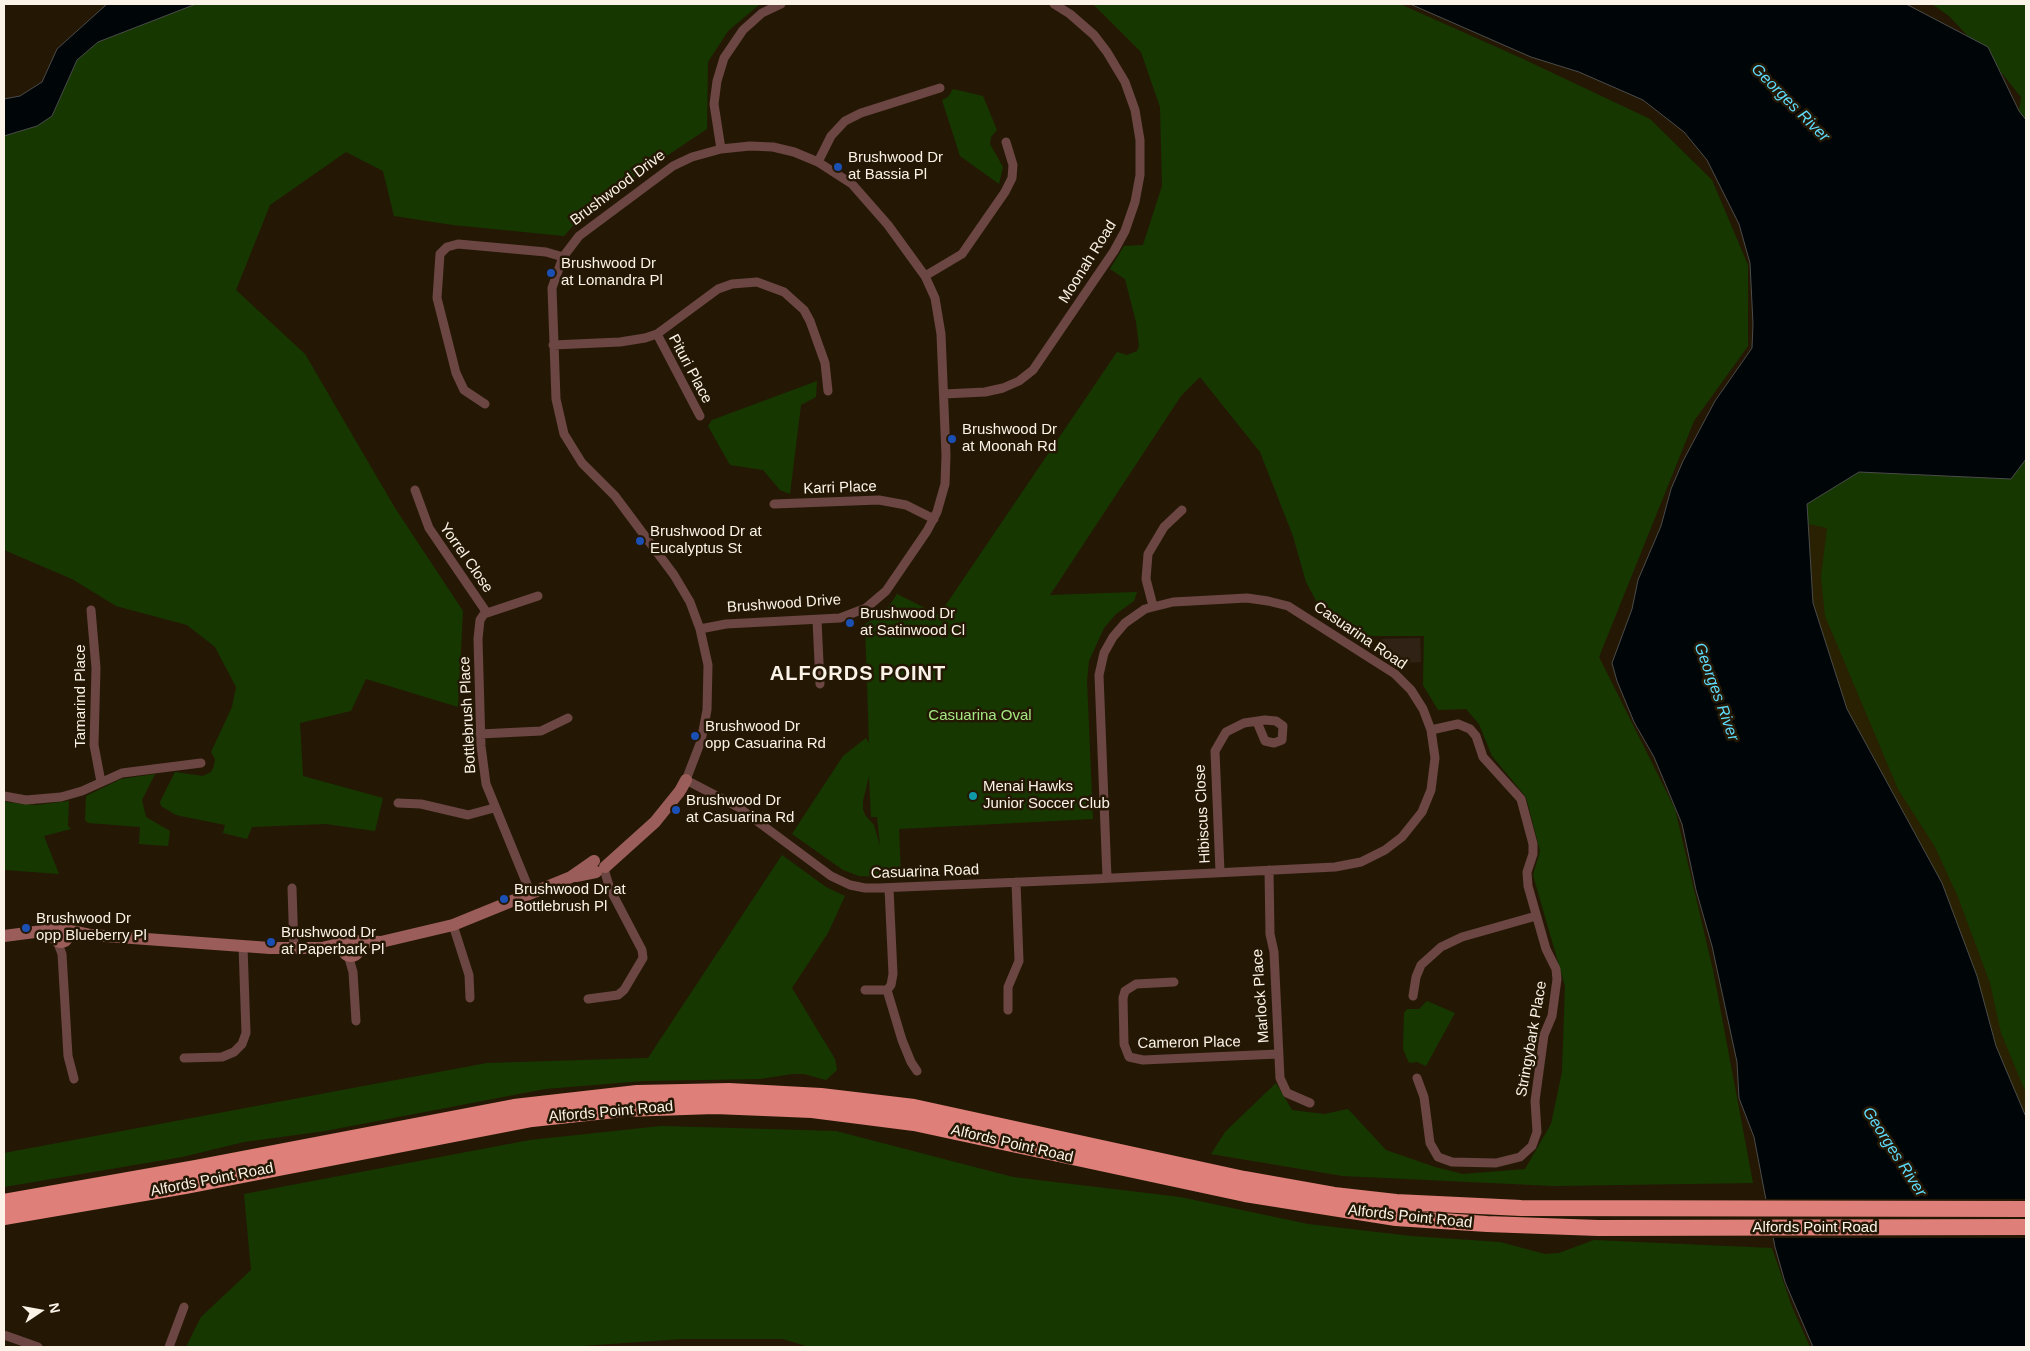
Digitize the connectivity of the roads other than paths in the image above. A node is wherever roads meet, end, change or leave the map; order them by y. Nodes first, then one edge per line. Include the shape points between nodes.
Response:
1 (781, 4) edge
2 (1054, 4) edge
3 (940, 88) dead end
4 (1006, 142) dead end
5 (721, 149) junction
6 (818, 162) junction
7 (563, 257) junction
8 (925, 276) junction
9 (657, 334) junction
10 (553, 345) junction
11 (828, 391) dead end
12 (944, 394) junction
13 (485, 404) dead end
14 (700, 416) dead end
15 (415, 490) dead end
16 (774, 504) dead end
17 (1182, 510) dead end
18 (934, 519) junction
19 (538, 596) dead end
20 (1153, 606) junction
21 (91, 610) dead end
22 (487, 613) junction
23 (817, 620) junction
24 (700, 629) junction
25 (820, 684) dead end
26 (568, 718) dead end
27 (1256, 722) dead end
28 (1432, 730) junction
29 (480, 734) junction
30 (201, 763) dead end
31 (686, 780) junction
32 (101, 782) junction
33 (4, 796) edge
34 (398, 803) dead end
35 (494, 808) junction
36 (599, 867) junction
37 (1269, 870) junction
38 (1220, 872) junction
39 (1107, 878) junction
40 (1016, 882) junction
41 (292, 888) dead end
42 (890, 888) junction
43 (531, 894) junction
44 (1536, 916) junction
45 (453, 925) junction
46 (4, 936) edge
47 (61, 936) junction
48 (243, 946) junction
49 (294, 949) junction
50 (351, 950) junction
51 (1174, 982) dead end
52 (865, 990) dead end
53 (887, 990) junction
54 (1413, 996) dead end
55 (470, 998) dead end
56 (588, 999) dead end
57 (1008, 1010) dead end
58 (356, 1021) dead end
59 (1278, 1054) junction
60 (184, 1058) dead end
61 (917, 1071) dead end
62 (1417, 1078) dead end
63 (74, 1079) dead end
64 (1310, 1103) dead end
65 (4, 1202) edge
66 (2026, 1209) edge
67 (4, 1217) edge
68 (2026, 1227) edge
69 (184, 1307) dead end
70 (4, 1335) edge
71 (38, 1347) edge
72 (169, 1347) edge

1 - 5 street via 762,13 743,30 724,58 714,104
2 - 12 street, Moonah Road via 1094,35 1125,82 1135,110 1140,140 1140,175 1135,202 1114,251 1034,370 1003,388
3 - 6 street via 845,121 831,136
4 - 8 street via 1013,165 1008,186 962,254
5 - 6 street, Brushwood Drive via 773,147
5 - 7 street, Brushwood Drive via 692,157 663,173 579,236
6 - 8 street, Brushwood Drive via 844,177 861,192 910,252
7 - 10 street, Brushwood Drive via 552,288
7 - 13 street via 546,252 458,244 447,247 440,254 438,303 456,373 464,390
8 - 12 street, Brushwood Drive via 940,320
9 - 10 street via 630,341
9 - 11 street via 725,286 744,282 765,284 794,299 810,321 827,372
9 - 14 street, Pituri Place
10 - 24 street, Brushwood Drive via 557,410 569,444 582,463 614,496 674,575 690,602
12 - 18 street, Brushwood Drive via 946,474
15 - 22 street, Yorrel Close via 429,528
16 - 18 street, Karri Place via 879,500 906,505
17 - 20 street via 1164,527 1148,554 1146,579
18 - 23 street, Brushwood Drive via 892,583 874,603 850,616
19 - 22 street
20 - 28 street, Casuarina Road via 1182,601 1247,598 1288,606 1395,674 1418,699
20 - 39 street, Casuarina Road via 1131,617 1118,630 1101,664 1099,695
21 - 32 street, Tamarind Place via 96,668 94,744
22 - 29 street, Bottlebrush Place via 480,620 478,639
23 - 24 street, Brushwood Drive via 726,624
23 - 25 street
24 - 31 street, Brushwood Drive via 708,665 707,710 701,741
26 - 29 street via 541,731
27 - 38 street, Hibiscus Close via 1231,728 1215,750
28 - 37 street, Casuarina Road via 1435,758 1431,790 1416,821 1394,844 1378,855 1351,864
28 - 44 street, Stringybark Place via 1458,724 1470,728 1483,757 1519,796 1533,844 1526,876
29 - 35 street, Bottlebrush Place via 483,771
30 - 32 street via 134,771
31 - 36 street, Brushwood Drive via 655,822
31 - 42 street, Casuarina Road via 743,810 838,880 857,887
32 - 33 street via 82,791 42,800
34 - 35 street via 421,804 468,815
35 - 43 street, Bottlebrush Place
36 - 43 street, Brushwood Drive
36 - 56 street via 642,950 643,958 618,996
37 - 38 street, Casuarina Road
37 - 59 street, Marlock Place
38 - 39 street, Casuarina Road
39 - 40 street, Casuarina Road
40 - 42 street, Casuarina Road
40 - 57 street via 1019,961 1008,987
41 - 49 street
42 - 53 street via 893,974
43 - 45 street, Brushwood Drive
44 - 54 street via 1462,936 1441,947 1421,965
44 - 62 street, Stringybark Place via 1546,949 1555,965 1557,979 1552,1016 1543,1042 1534,1106 1537,1132 1532,1146 1520,1157 1504,1162 1442,1160 1430,1143 1424,1097
45 - 50 street, Brushwood Drive
45 - 55 street via 467,968
46 - 47 street, Brushwood Drive
47 - 48 street, Brushwood Drive via 91,935
47 - 63 street via 68,1056
48 - 49 street, Brushwood Drive
48 - 60 street via 246,1033 242,1044 222,1057
49 - 50 street, Brushwood Drive
50 - 58 street
51 - 59 street, Cameron Place via 1136,984 1125,991 1124,1044 1130,1057 1143,1060
52 - 53 street
53 - 61 street via 910,1062
59 - 64 street, Marlock Place via 1284,1088 1293,1097
65 - 66 highway, Alfords Point Road via 189,1170 514,1106 629,1094 714,1091 821,1096 914,1108 1244,1179 1334,1195 1459,1206 1598,1209
67 - 68 highway, Alfords Point Road via 532,1119 624,1109 722,1106 812,1110 907,1122 1245,1194 1350,1212 1456,1223 1598,1228
69 - 72 street
70 - 71 street

